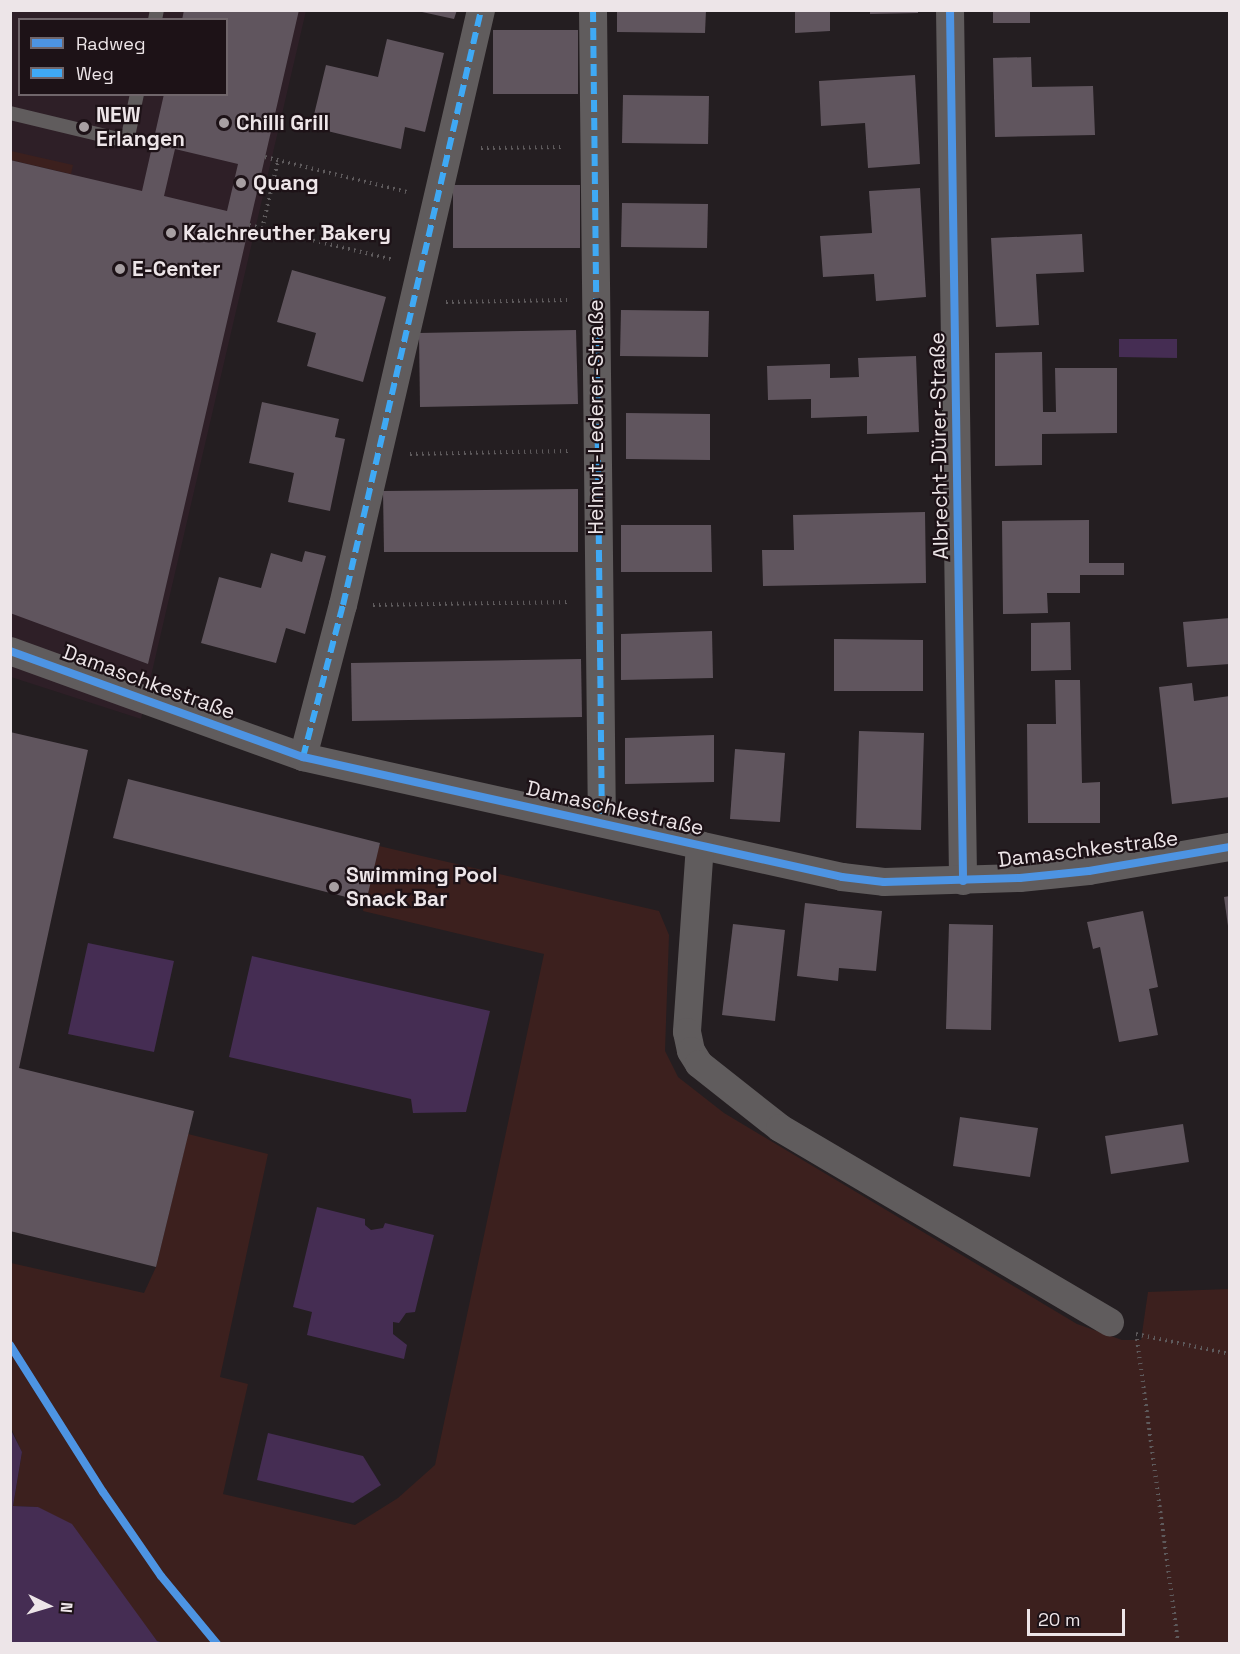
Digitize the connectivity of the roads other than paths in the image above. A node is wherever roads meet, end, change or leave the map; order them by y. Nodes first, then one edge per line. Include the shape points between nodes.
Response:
1 (481, 10) edge
2 (593, 10) edge
3 (950, 10) edge
4 (137, 96) edge
5 (10, 113) edge
6 (10, 651) edge
7 (303, 757) junction
8 (602, 823) junction
9 (700, 845) junction
10 (1230, 847) edge
11 (963, 881) junction
12 (1110, 1322) road end

1 - 7 street via 343,605
2 - 8 street, Helmut-Lederer-Straße
3 - 11 street, Albrecht-Dürer-Straße
4 - 5 lane via 127,141
6 - 7 street, Damaschkestraße
7 - 8 street, Damaschkestraße
8 - 9 street, Damaschkestraße
9 - 11 street, Damaschkestraße via 842,878
9 - 12 street, Damaschkestraße via 687,1032 699,1064 780,1128
10 - 11 street, Damaschkestraße via 1089,872

